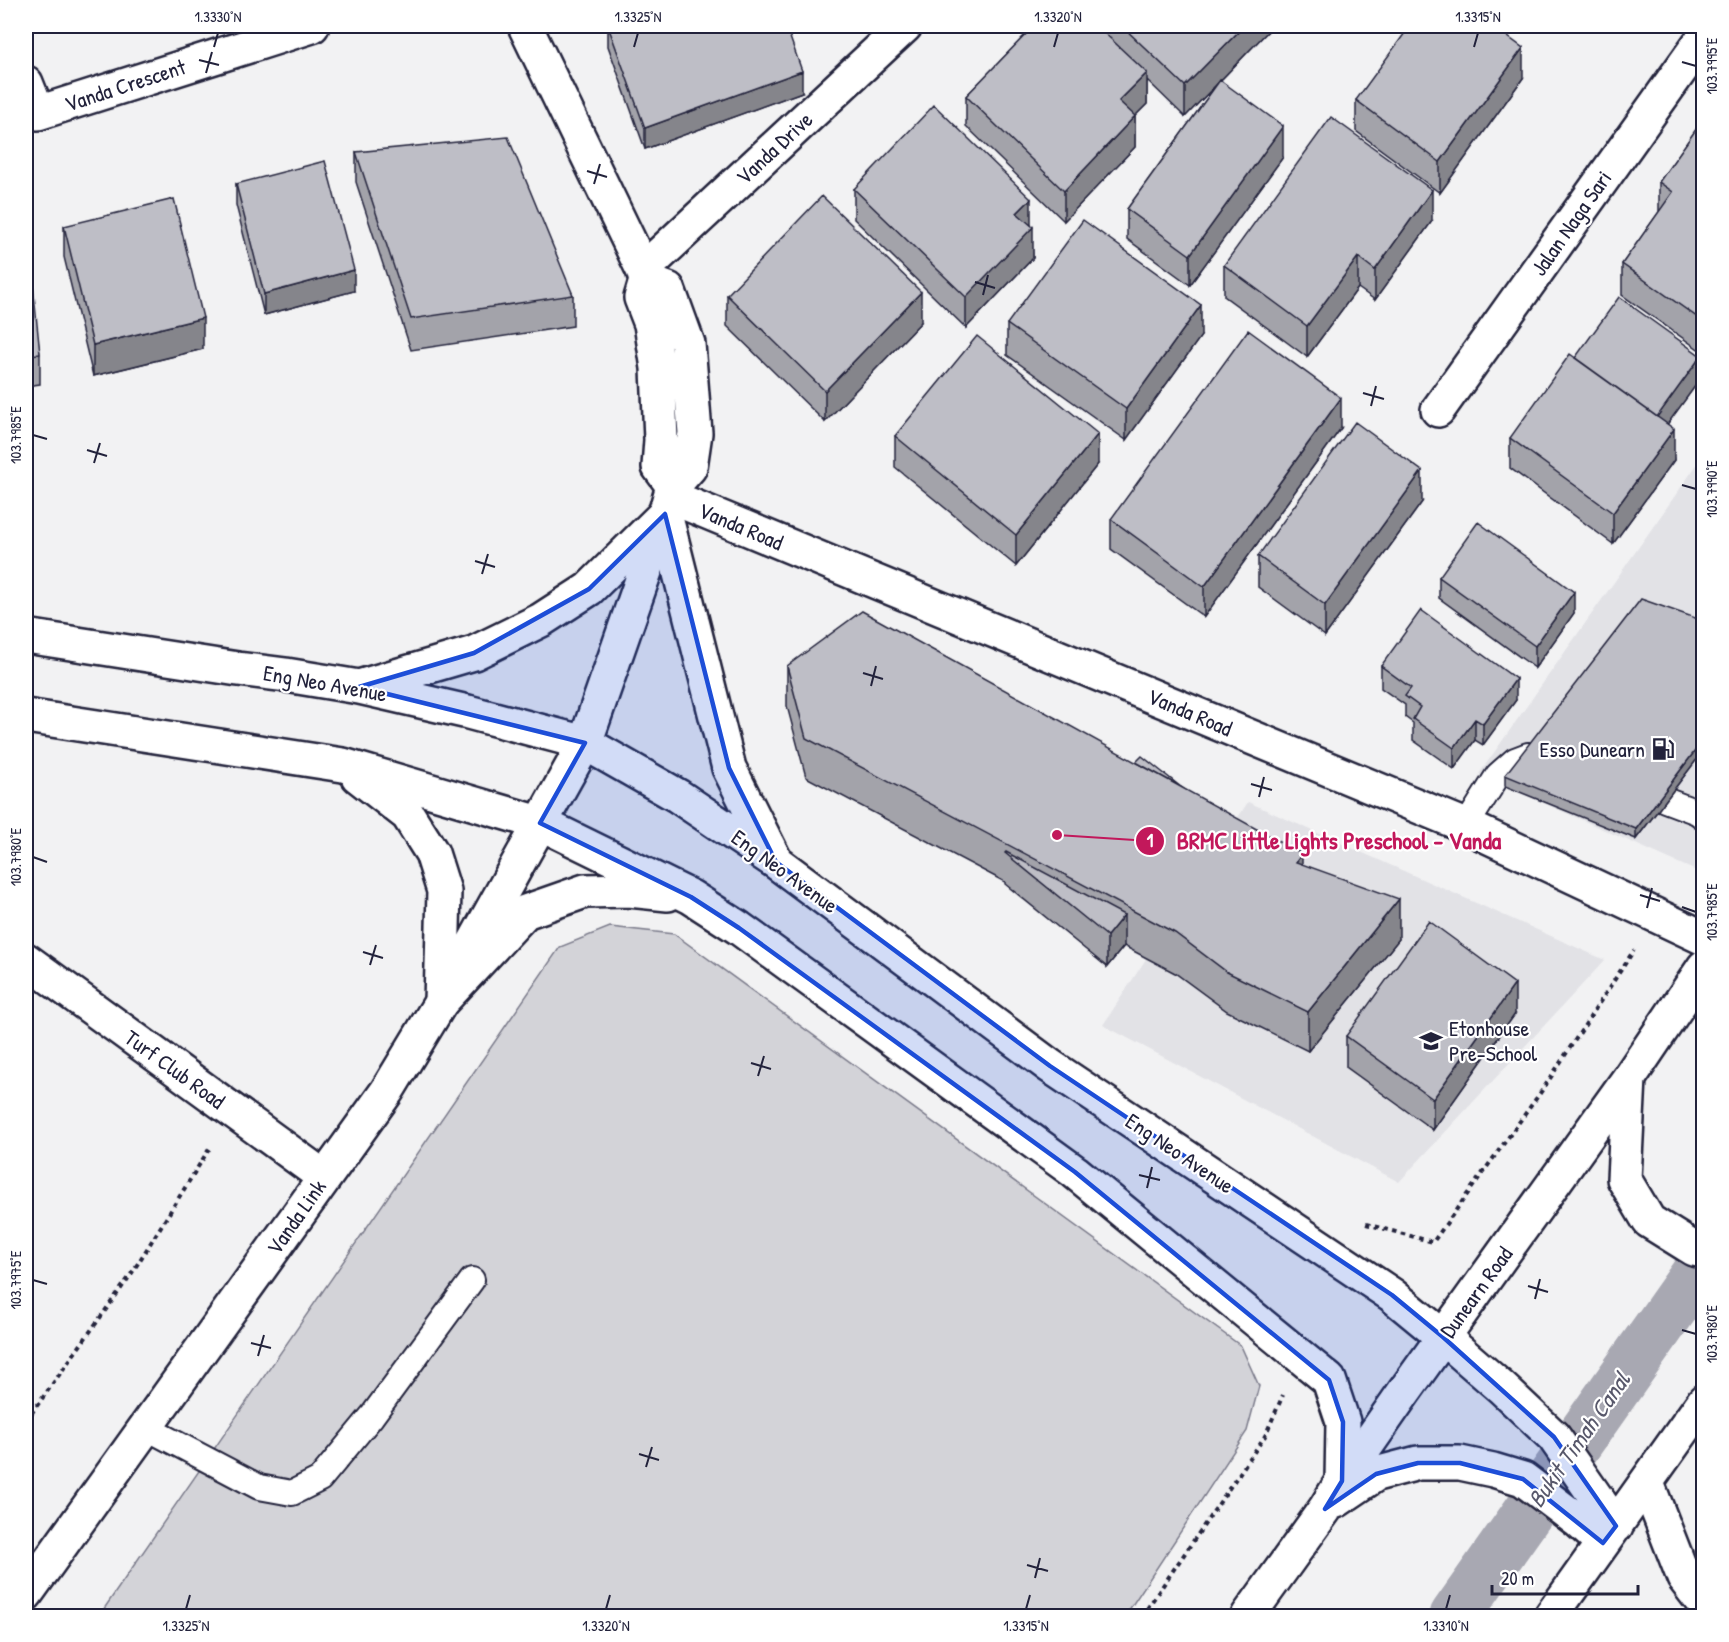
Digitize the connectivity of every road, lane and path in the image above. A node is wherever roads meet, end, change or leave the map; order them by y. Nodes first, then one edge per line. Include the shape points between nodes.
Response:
1 (312, 26) edge
2 (525, 26) edge
3 (905, 26) edge
4 (1704, 37) edge
5 (26, 83) edge
6 (644, 275) junction
7 (1438, 410) dead end
8 (670, 499) junction
9 (26, 636) edge
10 (359, 687) junction
11 (26, 716) edge
12 (585, 743) junction
13 (1528, 755) edge
14 (343, 765) junction
15 (1665, 800) edge
16 (1704, 817) edge
17 (540, 823) junction
18 (1466, 826) junction
19 (776, 862) junction
20 (691, 897) junction
21 (1656, 915) junction
22 (1704, 938) edge
23 (26, 960) edge
24 (1704, 967) edge
25 (441, 1002) junction
26 (1629, 1078) junction
27 (233, 1111) junction
28 (324, 1178) junction
29 (1359, 1222) dead end
30 (1704, 1251) edge
31 (472, 1280) dead end
32 (1443, 1337) junction
33 (1284, 1394) dead end
34 (1704, 1401) edge
35 (26, 1422) edge
36 (146, 1427) junction
37 (1342, 1480) junction
38 (1647, 1483) junction
39 (1325, 1509) junction
40 (1610, 1534) junction
41 (26, 1594) edge
42 (1704, 1604) edge
43 (1142, 1617) edge
44 (1248, 1617) edge
45 (1551, 1617) edge

1 - 5 main road, Vanda Crescent via 38,113
2 - 6 main road, Vanda Road
3 - 6 main road, Vanda Drive
4 - 7 main road, Jalan Naga Sari
6 - 8 main road, Vanda Road via 641,298 651,324 658,368 659,467
8 - 10 main road via 589,589 541,620 474,653
8 - 12 main road, Vanda Road
8 - 18 main road, Vanda Road
8 - 19 main road via 729,768
9 - 10 main road, Eng Neo Avenue
10 - 12 main road, Eng Neo Avenue
11 - 14 main road
12 - 17 main road, Vanda Road
12 - 19 main road, Eng Neo Avenue via 678,796
13 - 18 lane via 1515,760 1498,775
14 - 17 main road
14 - 25 main road via 408,815 432,853 444,891
15 - 16 lane
17 - 20 main road
17 - 25 main road, Vanda Link
18 - 21 main road, Vanda Road
19 - 32 main road, Eng Neo Avenue via 1050,1066 1392,1295
20 - 25 main road via 629,890 585,891 525,912
20 - 37 main road via 1075,1172 1329,1380 1343,1422
21 - 22 main road, Vanda Road
21 - 29 path via 1543,1089 1433,1242
23 - 27 main road, Turf Club Road
24 - 26 main road, Dunearn Road
25 - 28 main road, Vanda Link via 387,1091
26 - 30 main road via 1624,1179 1649,1221 1694,1249
26 - 32 main road, Dunearn Road
27 - 28 main road, Turf Club Road
27 - 35 path via 130,1276
28 - 36 main road, Vanda Link
31 - 36 lane via 372,1416 320,1479 292,1493 259,1487
32 - 37 main road, Dunearn Road
32 - 40 main road, Eng Neo Avenue via 1554,1437 1586,1481
33 - 43 path via 1265,1436
34 - 38 main road
36 - 41 main road, Vanda Link
37 - 39 main road, Dunearn Road
38 - 40 main road
38 - 42 main road via 1684,1578
39 - 40 main road via 1376,1474 1418,1462 1460,1463 1522,1479 1561,1508
39 - 44 main road, Dunearn Road
40 - 45 main road

